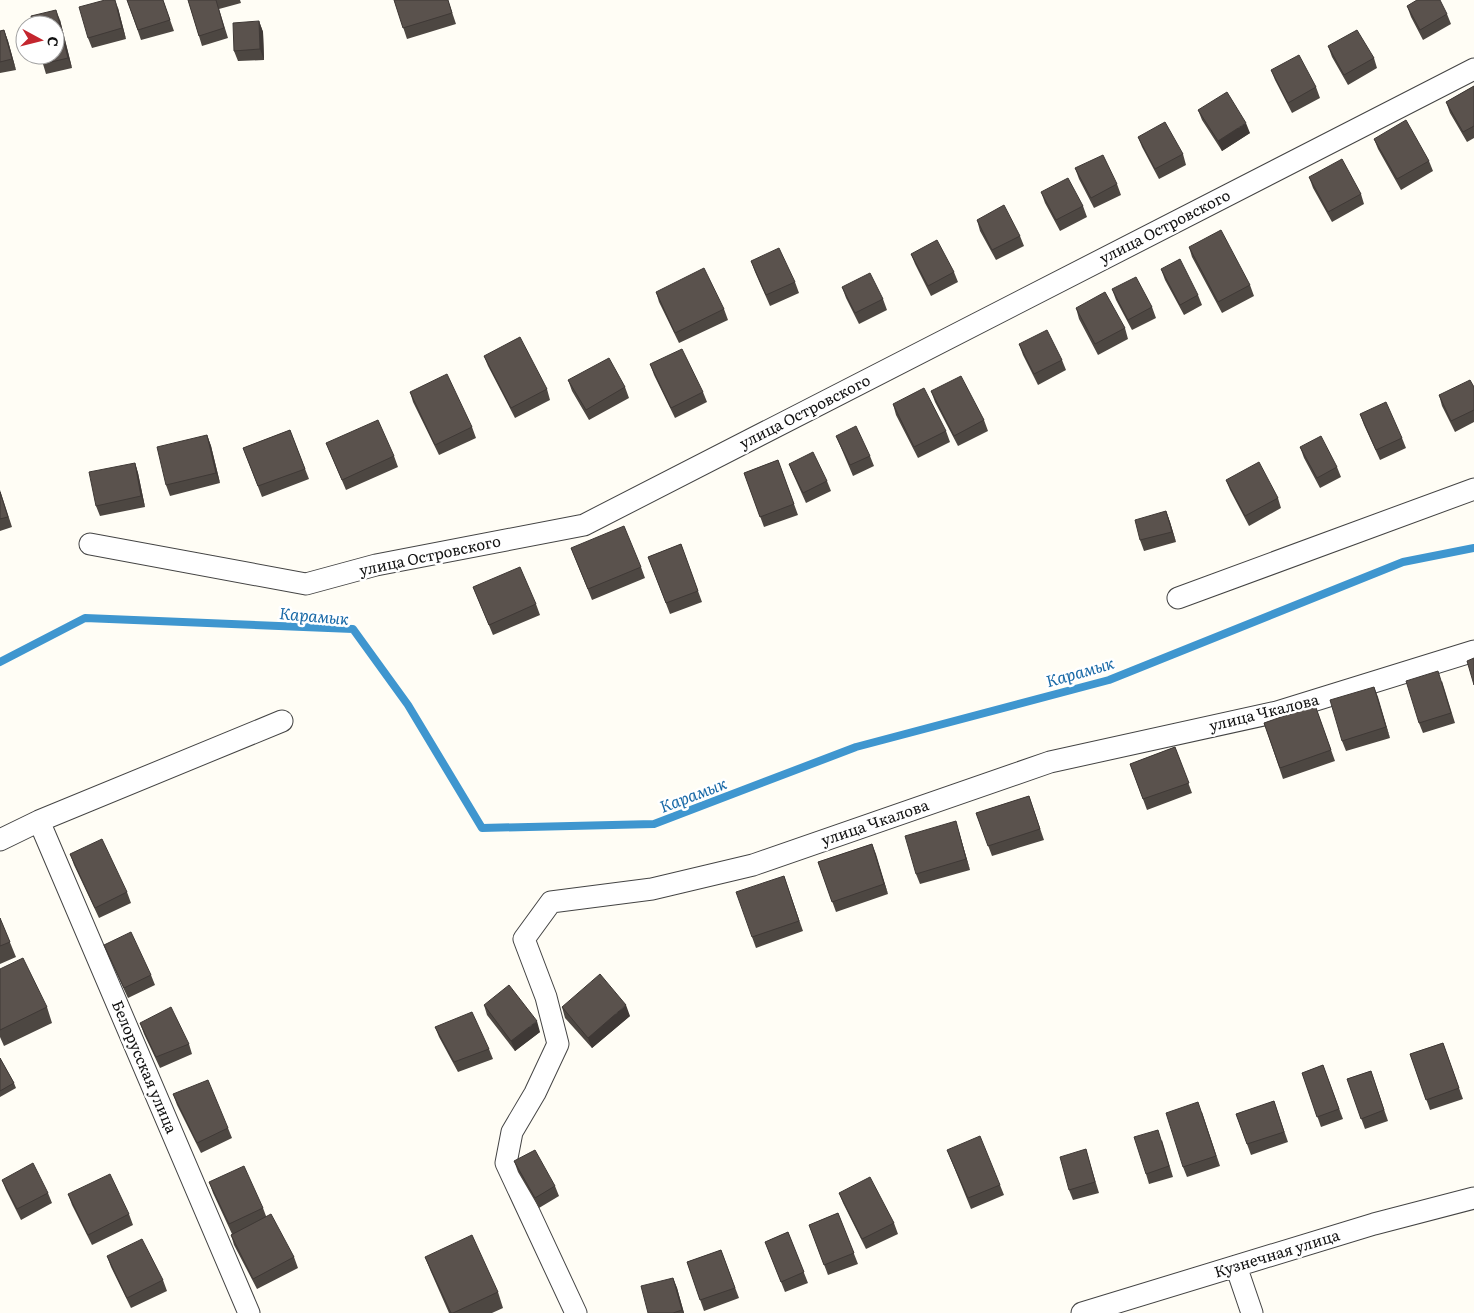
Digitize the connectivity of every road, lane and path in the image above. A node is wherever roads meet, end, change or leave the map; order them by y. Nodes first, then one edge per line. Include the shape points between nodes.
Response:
1 (1474, 69) edge
2 (1474, 489) edge
3 (90, 544) dead end
4 (1178, 598) dead end
5 (1474, 651) edge
6 (282, 721) dead end
7 (39, 821) junction
8 (0, 840) edge
9 (1474, 1198) edge
10 (1236, 1266) junction
11 (248, 1313) edge
12 (576, 1313) edge
13 (1082, 1313) edge
14 (1252, 1313) edge

1 - 3 street, улица Островского via 584,525 376,565 306,584
2 - 4 street
5 - 12 street, улица Чкалова via 1277,712 1050,762 753,865 652,889 551,902 524,939 546,997 558,1044 512,1132 506,1163
6 - 7 street
7 - 8 street
7 - 11 street, Белорусская улица
9 - 10 street, Кузнечная улица
10 - 13 street, Кузнечная улица
10 - 14 street

